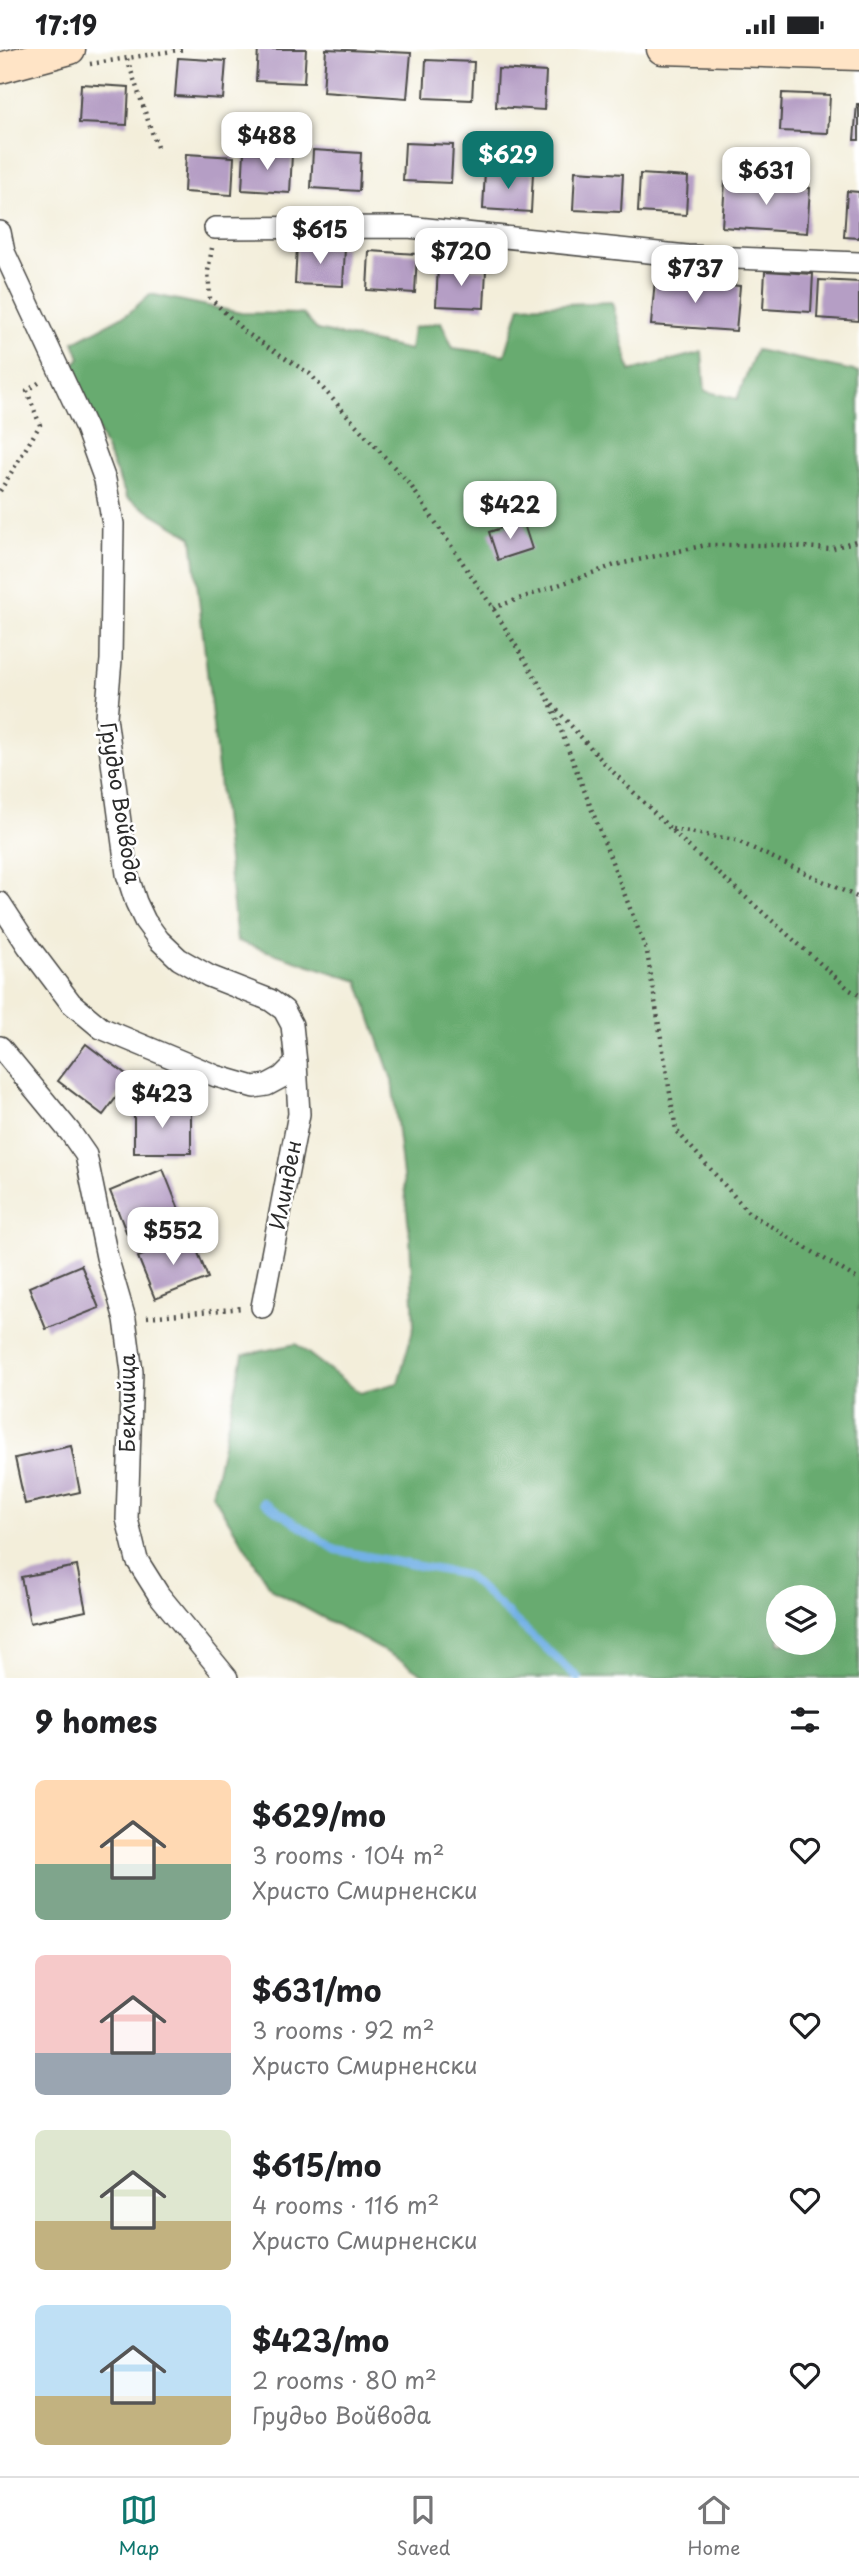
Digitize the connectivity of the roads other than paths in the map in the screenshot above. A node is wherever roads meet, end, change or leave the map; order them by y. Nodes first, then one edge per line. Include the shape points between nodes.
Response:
1 (662, 49) edge
2 (58, 52) edge
3 (859, 55) edge
4 (0, 68) edge
5 (215, 228) road end
6 (0, 232) edge
7 (859, 263) edge
8 (0, 903) edge
9 (0, 1047) edge
10 (296, 1063) junction
11 (262, 1307) road end
12 (227, 1678) edge

1 - 3 street
2 - 4 street
5 - 7 street via 408,227 687,256
6 - 10 street, Грудьо Войвода via 4,252 106,480 113,524 106,717 127,874 136,902 159,940 179,959 284,1010
8 - 10 street via 71,1003 101,1028 254,1087 282,1077
9 - 12 street, Беклийца via 86,1155 125,1319 132,1372 127,1519 136,1560
10 - 11 street, Илинден via 299,1114

